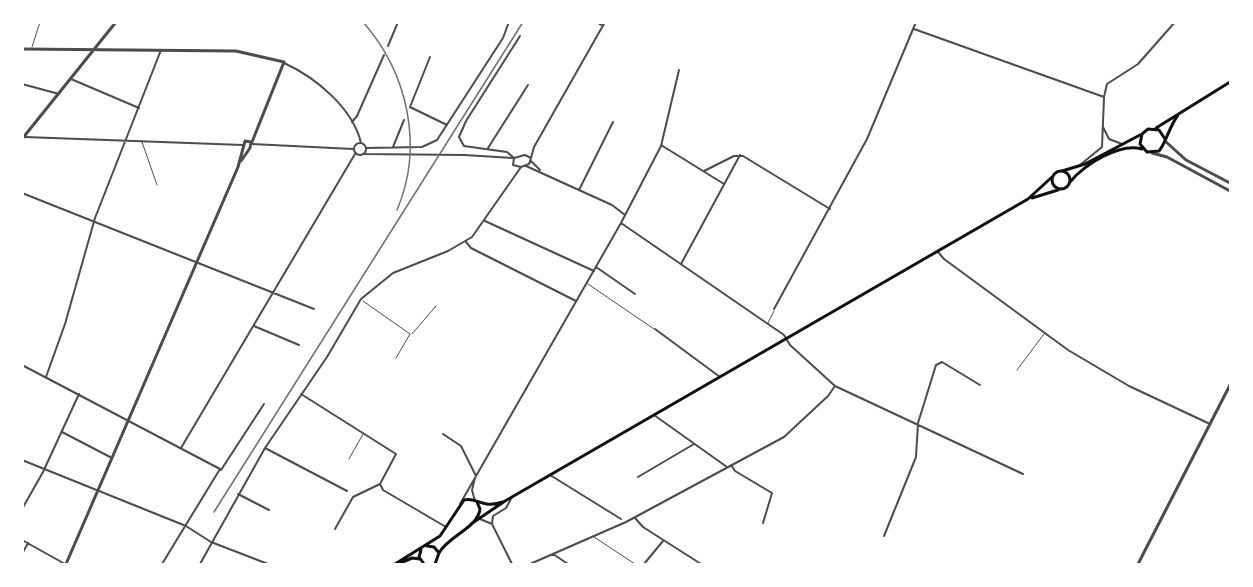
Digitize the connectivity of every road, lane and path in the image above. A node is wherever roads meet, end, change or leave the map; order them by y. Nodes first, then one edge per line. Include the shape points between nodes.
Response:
1 (40, 22) edge
2 (116, 22) edge
3 (398, 22) edge
4 (510, 22) edge
5 (596, 22) edge
6 (916, 22) edge
7 (1175, 22) edge
8 (604, 24) edge
9 (914, 29) junction
10 (520, 36) dead end
11 (388, 46) dead end
12 (22, 49) edge
13 (32, 49) junction
14 (94, 49) junction
15 (161, 50) junction
16 (384, 55) dead end
17 (430, 57) dead end
18 (284, 62) junction
19 (678, 70) dead end
20 (71, 79) junction
21 (1230, 82) edge
22 (22, 84) edge
23 (528, 85) dead end
24 (59, 94) junction
25 (1104, 97) junction
26 (139, 108) junction
27 (1178, 115) junction
28 (404, 120) dead end
29 (352, 122) junction
30 (613, 122) dead end
31 (447, 125) junction
32 (256, 126) junction
33 (1103, 126) junction
34 (1156, 128) junction
35 (1142, 134) junction
36 (23, 138) edge
37 (126, 139) junction
38 (141, 140) junction
39 (246, 140) junction
40 (1165, 140) junction
41 (361, 143) junction
42 (1122, 144) junction
43 (251, 145) junction
44 (661, 145) junction
45 (244, 146) junction
46 (393, 147) junction
47 (534, 147) junction
48 (366, 148) junction
49 (488, 148) junction
50 (353, 149) junction
51 (1144, 150) junction
52 (1152, 153) junction
53 (356, 154) junction
54 (364, 154) junction
55 (525, 155) junction
56 (740, 156) junction
57 (514, 158) junction
58 (501, 159) junction
59 (531, 160) junction
60 (239, 165) junction
61 (513, 165) junction
62 (526, 166) junction
63 (521, 167) junction
64 (1078, 167) junction
65 (704, 171) junction
66 (1062, 171) junction
67 (542, 172) junction
68 (514, 176) junction
69 (1052, 177) junction
70 (1070, 182) junction
71 (1230, 183) edge
72 (724, 184) junction
73 (158, 185) dead end
74 (579, 189) junction
75 (1060, 190) junction
76 (1230, 191) edge
77 (22, 193) edge
78 (1028, 199) junction
79 (830, 209) junction
80 (626, 215) junction
81 (94, 221) junction
82 (485, 222) junction
83 (621, 223) junction
84 (466, 242) junction
85 (938, 251) junction
86 (197, 262) junction
87 (681, 264) junction
88 (596, 267) junction
89 (594, 271) junction
90 (587, 283) junction
91 (274, 292) junction
92 (635, 294) dead end
93 (361, 299) junction
94 (576, 301) junction
95 (436, 306) dead end
96 (314, 309) dead end
97 (774, 309) joint
98 (767, 324) junction
99 (254, 326) junction
100 (655, 329) joint
101 (410, 334) junction
102 (1044, 334) junction
103 (786, 339) junction
104 (299, 345) dead end
105 (396, 358) dead end
106 (22, 365) edge
107 (1017, 370) dead end
108 (46, 377) junction
109 (720, 377) junction
110 (980, 385) dead end
111 (1230, 385) edge
112 (835, 386) junction
113 (79, 394) junction
114 (301, 394) junction
115 (264, 404) dead end
116 (654, 415) junction
117 (129, 420) junction
118 (1210, 424) junction
119 (919, 426) junction
120 (62, 432) junction
121 (364, 433) junction
122 (443, 434) dead end
123 (694, 444) junction
124 (181, 448) junction
125 (265, 448) junction
126 (112, 458) junction
127 (349, 459) dead end
128 (22, 460) edge
129 (729, 466) junction
130 (45, 469) junction
131 (220, 471) junction
132 (1023, 474) dead end
133 (476, 476) junction
134 (550, 476) junction
135 (638, 477) dead end
136 (380, 484) junction
137 (98, 491) junction
138 (347, 491) dead end
139 (238, 494) junction
140 (512, 497) junction
141 (505, 501) junction
142 (476, 502) junction
143 (460, 504) junction
144 (22, 509) edge
145 (269, 510) dead end
146 (634, 517) junction
147 (480, 519) junction
148 (621, 519) dead end
149 (763, 523) dead end
150 (471, 524) junction
151 (492, 524) junction
152 (186, 526) junction
153 (446, 527) junction
154 (334, 529) dead end
155 (884, 536) dead end
156 (594, 537) junction
157 (22, 540) edge
158 (663, 540) junction
159 (211, 542) junction
160 (28, 543) junction
161 (424, 548) junction
162 (439, 553) junction
163 (22, 554) edge
164 (553, 554) junction
165 (422, 563) edge
166 (65, 564) edge
167 (162, 564) edge
168 (200, 564) edge
169 (268, 564) edge
170 (396, 564) edge
171 (435, 564) edge
172 (512, 564) edge
173 (530, 564) edge
174 (568, 564) edge
175 (635, 564) edge
176 (644, 564) edge
177 (701, 564) edge
178 (1138, 564) edge

1 - 13 lane
2 - 14 street
3 - 11 street
4 - 31 street
5 - 8 street
6 - 9 street
7 - 25 street via 1138,64 1109,82
8 - 47 street
9 - 25 street
9 - 79 street via 869,136
10 - 49 street via 459,136 464,146
12 - 13 street
13 - 14 street
14 - 15 street
14 - 20 street
15 - 18 street via 241,52
15 - 26 street
16 - 29 street
17 - 31 street via 411,108
18 - 29 street via 319,84
18 - 32 street
19 - 44 street
20 - 24 street
20 - 26 street
21 - 27 main road
22 - 24 street
23 - 49 street
24 - 36 street
25 - 33 street
26 - 37 street
27 - 34 main road
27 - 40 main road
28 - 46 street
29 - 41 street
30 - 74 street
31 - 46 street via 433,143
32 - 39 street
32 - 43 street
33 - 42 street via 1109,140
33 - 64 street via 1101,149
34 - 35 main road
34 - 40 main road
35 - 42 main road
35 - 51 main road via 1140,144
36 - 37 street
37 - 38 street
37 - 81 street
38 - 45 street
38 - 73 lane
39 - 43 street
39 - 45 street
40 - 52 main road via 1159,151
40 - 71 street via 1186,160
41 - 48 street
41 - 50 street
42 - 64 main road
43 - 45 street
43 - 50 street
43 - 60 street
44 - 65 street
44 - 80 street
45 - 60 street
46 - 48 street
47 - 55 street
47 - 59 street
48 - 54 street
49 - 57 street via 507,152
50 - 53 street
51 - 52 main road
51 - 70 main road via 1124,148 1083,170
52 - 76 street
53 - 54 street
53 - 91 street
54 - 58 street
55 - 57 street
55 - 59 street
56 - 65 street
56 - 72 street
56 - 79 street
57 - 58 street
57 - 61 street
58 - 61 street
59 - 62 street
59 - 67 street
60 - 86 street
61 - 63 street
61 - 68 street
62 - 63 street
62 - 67 street
63 - 68 street
64 - 66 main road
65 - 72 street
66 - 69 main road
66 - 70 main road via 1069,175
67 - 74 street
68 - 82 street
69 - 75 main road via 1054,186
69 - 78 main road
70 - 75 main road
72 - 87 street
74 - 80 street
75 - 78 main road
77 - 81 street
78 - 85 main road
79 - 97 street
80 - 83 street
81 - 86 street
81 - 108 street
82 - 84 street
82 - 89 street
83 - 87 street
83 - 88 street
84 - 93 street via 397,270
84 - 94 street
85 - 102 street
85 - 103 main road
86 - 91 street
86 - 117 street
87 - 98 street
88 - 89 street
88 - 92 street
89 - 90 street
90 - 94 street
90 - 100 lane
91 - 96 street
91 - 99 street
93 - 101 lane
93 - 114 street
94 - 133 street
95 - 101 lane via 416,333
97 - 98 lane
98 - 103 street
99 - 104 street
99 - 124 street
100 - 109 street
101 - 105 lane
102 - 107 lane
102 - 118 street via 1129,386
103 - 109 main road
103 - 112 street
106 - 108 street
108 - 113 street
109 - 116 main road
110 - 119 street via 938,363
111 - 118 street
112 - 119 street
112 - 129 street via 789,433
113 - 117 street
113 - 120 street
114 - 121 street
114 - 125 street
115 - 131 street
116 - 123 street
116 - 134 main road
117 - 124 street
117 - 126 street
118 - 178 street
119 - 132 street
119 - 155 street via 916,457
120 - 126 street
120 - 130 street
121 - 127 lane
121 - 136 street via 396,454
122 - 133 street via 462,446
123 - 129 street
123 - 135 street
124 - 131 street
125 - 138 street
125 - 139 street
126 - 137 street
128 - 130 street
129 - 146 street
129 - 149 street via 772,494
130 - 137 street
130 - 144 street
131 - 152 street
133 - 142 street via 472,488
133 - 143 street
134 - 140 main road
134 - 148 street
136 - 153 street via 383,490
136 - 154 street via 353,497
137 - 152 street
137 - 166 street
139 - 145 street
139 - 159 street
140 - 141 main road
140 - 151 street via 506,508 494,516
141 - 142 main road via 489,506
141 - 147 main road
142 - 143 main road via 467,499
142 - 150 main road via 480,513
143 - 153 main road
146 - 156 street
146 - 158 street
147 - 150 main road
147 - 151 street
150 - 162 main road
151 - 172 street
152 - 159 street
152 - 167 street
153 - 161 main road
156 - 164 street
156 - 175 lane
157 - 160 street
158 - 176 street
158 - 177 street
159 - 168 street
159 - 169 street
160 - 163 street
160 - 166 street
161 - 162 main road via 434,547
161 - 165 main road
161 - 170 main road
162 - 171 main road
164 - 173 street
164 - 174 street
165 - 170 main road via 412,558

